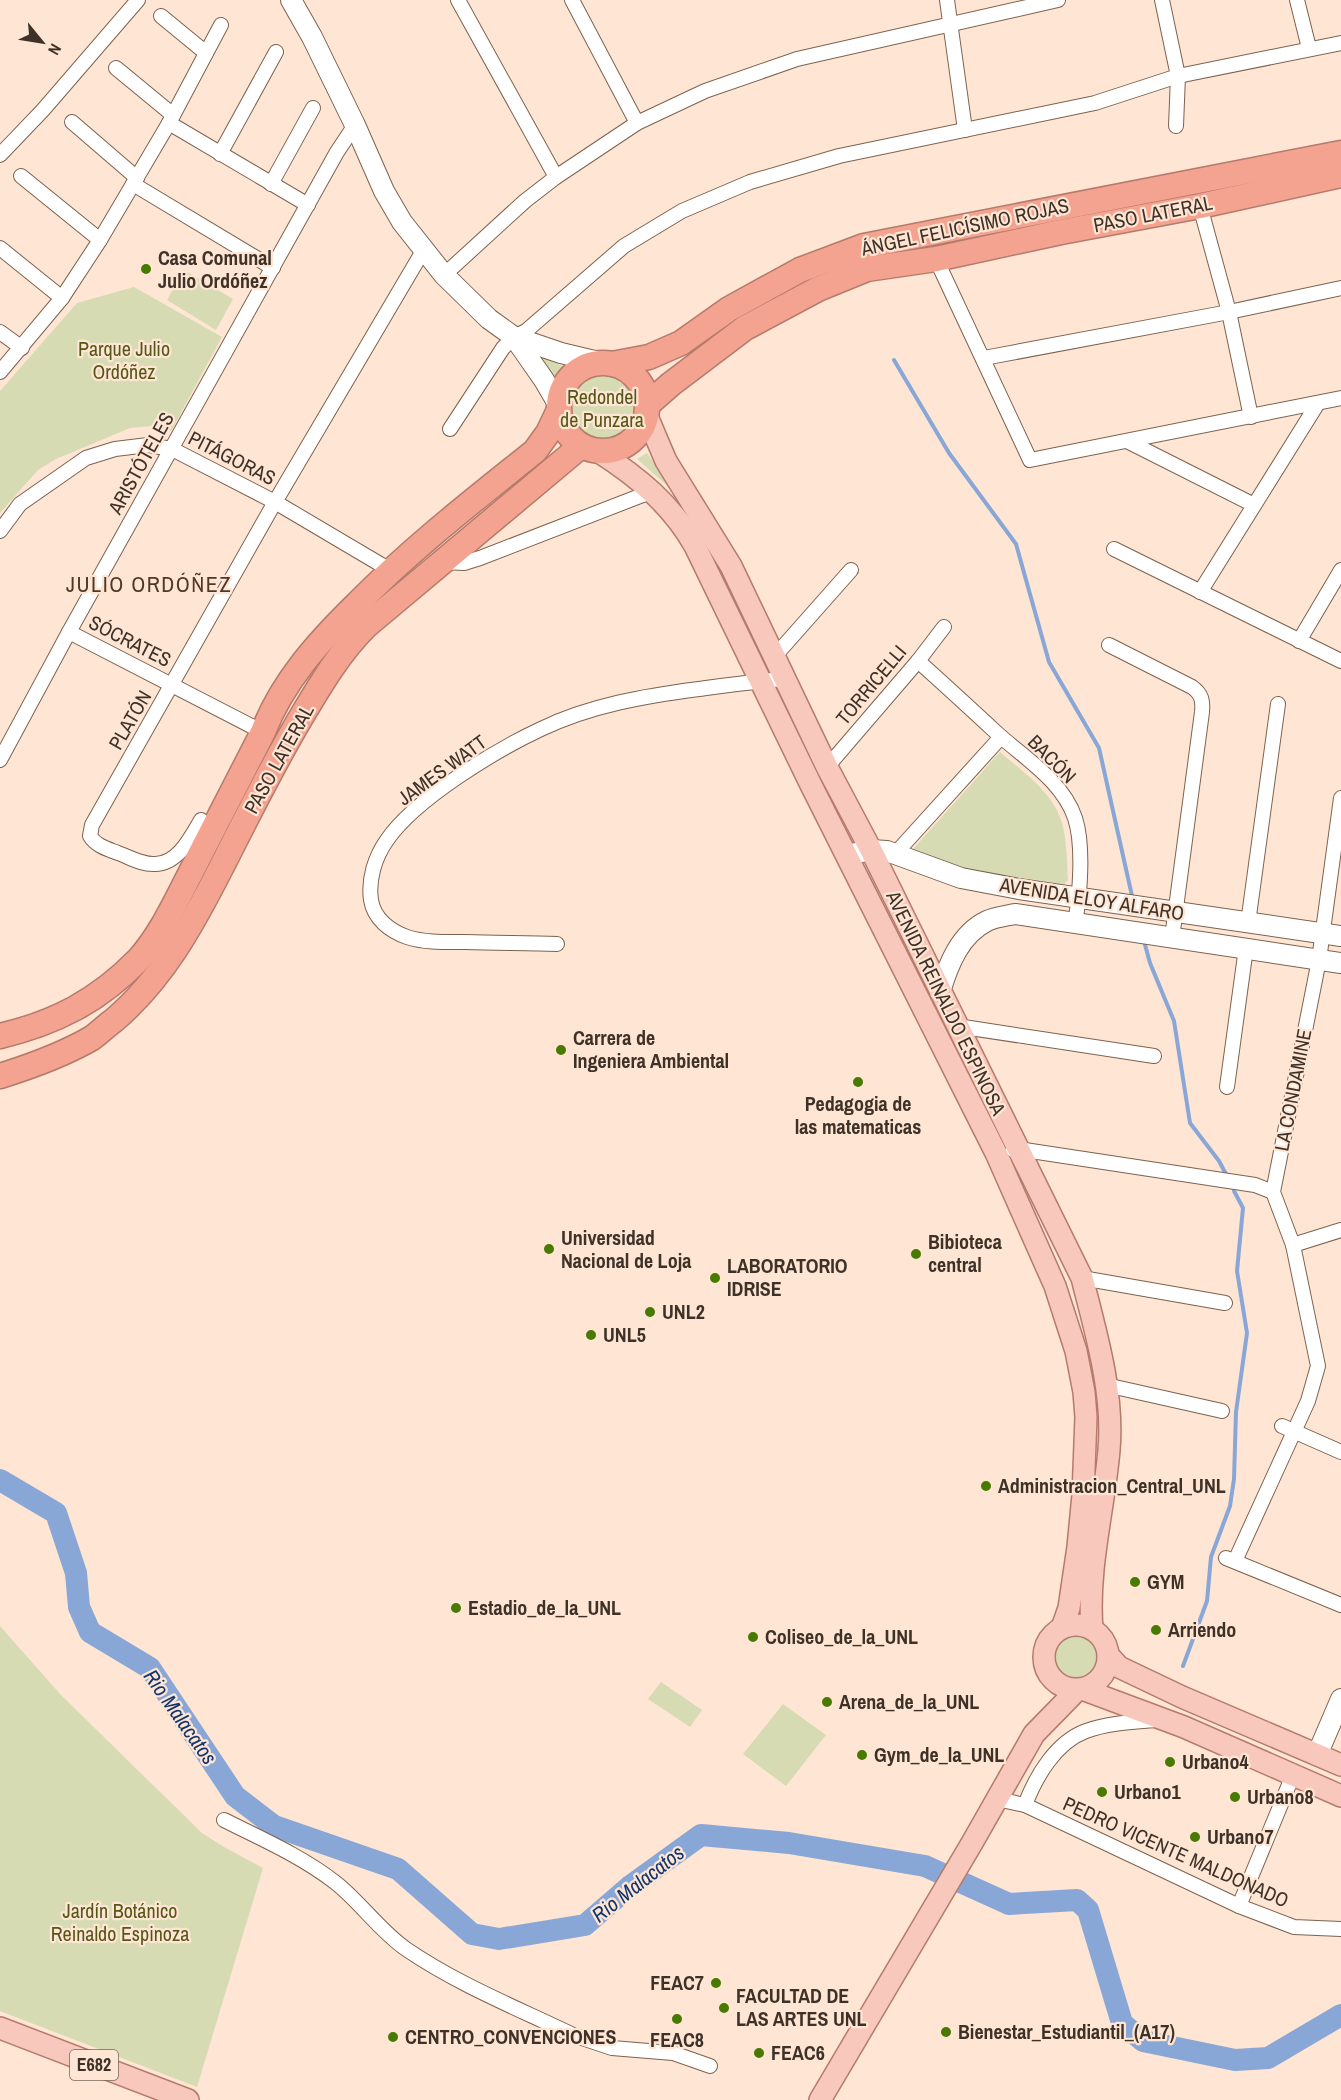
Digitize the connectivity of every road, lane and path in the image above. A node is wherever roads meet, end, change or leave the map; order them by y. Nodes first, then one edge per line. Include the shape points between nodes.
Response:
1 (138, 0) edge
2 (291, 0) edge
3 (458, 0) edge
4 (572, 0) edge
5 (947, 0) edge
6 (1058, 0) edge
7 (1162, 0) edge
8 (1296, 0) edge
9 (161, 16) dead end
10 (221, 25) dead end
11 (951, 25) junction
12 (1341, 43) edge
13 (1309, 48) junction
14 (276, 52) dead end
15 (206, 53) junction
16 (116, 68) dead end
17 (1178, 76) junction
18 (313, 108) dead end
19 (171, 119) junction
20 (72, 122) dead end
21 (637, 123) junction
22 (355, 125) junction
23 (1176, 126) dead end
24 (965, 130) junction
25 (1341, 153) edge
26 (220, 154) junction
27 (0, 155) edge
28 (1341, 175) edge
29 (21, 176) dead end
30 (556, 177) junction
31 (135, 181) junction
32 (271, 184) junction
33 (308, 205) junction
34 (1200, 206) junction
35 (100, 240) junction
36 (0, 248) edge
37 (423, 251) junction
38 (936, 259) junction
39 (273, 268) junction
40 (444, 275) junction
41 (1341, 288) edge
42 (62, 298) junction
43 (1229, 312) junction
44 (0, 332) edge
45 (514, 337) junction
46 (22, 348) junction
47 (984, 358) junction
48 (608, 363) junction
49 (0, 372) edge
50 (1341, 398) edge
51 (1318, 403) junction
52 (558, 408) junction
53 (647, 410) junction
54 (1251, 417) junction
55 (450, 429) dead end
56 (1127, 441) junction
57 (172, 449) junction
58 (590, 449) junction
59 (653, 491) junction
60 (275, 502) junction
61 (1254, 505) junction
62 (0, 531) edge
63 (704, 541) junction
64 (1114, 549) dead end
65 (441, 562) junction
66 (390, 570) junction
67 (851, 570) dead end
68 (1341, 570) edge
69 (1200, 591) junction
70 (944, 627) dead end
71 (69, 632) junction
72 (1299, 641) junction
73 (1109, 645) dead end
74 (774, 657) junction
75 (918, 661) junction
76 (1341, 661) edge
77 (785, 679) junction
78 (761, 681) junction
79 (172, 686) junction
80 (1278, 704) dead end
81 (263, 732) junction
82 (1001, 737) junction
83 (0, 760) edge
84 (827, 767) junction
85 (1341, 798) edge
86 (201, 820) dead end
87 (871, 850) junction
88 (894, 854) junction
89 (847, 855) junction
90 (1079, 899) junction
91 (1177, 912) junction
92 (1075, 923) junction
93 (1248, 923) junction
94 (1332, 934) edge
95 (1172, 938) junction
96 (557, 944) dead end
97 (1246, 948) junction
98 (1319, 960) junction
99 (1341, 963) edge
100 (940, 992) junction
101 (957, 1026) junction
102 (0, 1036) edge
103 (1154, 1056) dead end
104 (0, 1076) edge
105 (1227, 1087) dead end
106 (1018, 1149) junction
107 (996, 1153) junction
108 (1273, 1192) junction
109 (1341, 1230) edge
110 (1293, 1245) junction
111 (1082, 1278) junction
112 (1225, 1303) dead end
113 (1106, 1385) junction
114 (1222, 1411) dead end
115 (1288, 1429) junction
116 (1341, 1452) edge
117 (1341, 1605) edge
118 (1062, 1628) junction
119 (1092, 1629) junction
120 (1109, 1656) junction
121 (1046, 1668) junction
122 (1080, 1689) junction
123 (1341, 1699) edge
124 (1225, 1716) junction
125 (1165, 1719) junction
126 (1044, 1721) junction
127 (1214, 1740) junction
128 (1317, 1755) junction
129 (1341, 1765) edge
130 (1293, 1775) junction
131 (1341, 1796) edge
132 (997, 1799) junction
133 (1025, 1805) junction
134 (225, 1820) dead end
135 (1239, 1906) junction
136 (1341, 1929) edge
137 (0, 2028) edge
138 (710, 2066) dead end
139 (188, 2100) edge
140 (820, 2100) edge

1 - 27 street
2 - 22 street
3 - 30 street
4 - 21 street
5 - 11 street
6 - 11 street
7 - 17 street
8 - 13 street
9 - 15 street
10 - 15 street
11 - 21 street via 776,64
11 - 24 street
12 - 13 street
13 - 17 street
14 - 26 street
15 - 19 street
16 - 19 street
17 - 23 street
17 - 24 street via 1095,103
18 - 32 street
19 - 26 street
19 - 31 street
20 - 31 street
21 - 30 street
22 - 33 street, ARISTÓTELES
22 - 37 street via 384,191
24 - 45 street via 839,156 750,182 682,211 624,246 526,331
25 - 48 highway, ÁNGEL FELICÍSIMO ROJAS via 864,246 800,270 649,357
26 - 32 street
28 - 34 highway, PASO LATERAL
29 - 35 street
30 - 40 street
31 - 35 street
31 - 39 street
32 - 33 street
33 - 39 street, ARISTÓTELES
34 - 38 highway, PASO LATERAL
34 - 43 street
35 - 42 street
36 - 42 street
37 - 40 street
37 - 60 street, PLATÓN
38 - 47 street
38 - 53 highway, PASO LATERAL via 867,269 818,289 745,328 671,384
39 - 57 street, ARISTÓTELES
40 - 45 street via 489,319
41 - 43 street
42 - 46 street
43 - 47 street
43 - 54 street
44 - 46 street
45 - 48 street
45 - 52 street
45 - 55 street
46 - 49 street
47 - 56 street via 1030,460
48 - 52 highway via 590,365 571,376 560,394
48 - 53 highway via 623,368 640,383
50 - 51 street
51 - 54 street
51 - 61 street
52 - 58 highway via 566,432
52 - 66 highway, PASO LATERAL via 535,451
53 - 58 highway via 643,427 625,446 612,451
53 - 63 main road, AVENIDA REINALDO ESPINOSA
54 - 56 street
56 - 61 street
57 - 60 street, PITÁGORAS
57 - 62 street via 131,446 86,458 20,504
57 - 71 street, ARISTÓTELES
58 - 59 main road, AVENIDA REINALDO ESPINOSA
58 - 65 highway, PASO LATERAL
59 - 63 main road, AVENIDA REINALDO ESPINOSA via 685,528
59 - 65 street via 468,562
60 - 66 street, PITÁGORAS
60 - 79 street, PLATÓN
61 - 69 street
63 - 74 main road, AVENIDA REINALDO ESPINOSA via 730,566
63 - 78 main road, AVENIDA REINALDO ESPINOSA
64 - 69 street
65 - 104 highway, PASO LATERAL via 366,626 331,668 281,751 201,906 153,981 94,1037 50,1060
66 - 81 highway, PASO LATERAL via 322,639 292,679
67 - 74 street
68 - 72 street
69 - 72 street
70 - 75 street, TORRICELLI
71 - 79 street, SÓCRATES
71 - 83 street, ARISTÓTELES
72 - 76 street
73 - 91 street via 1192,687 1202,697
74 - 77 main road, AVENIDA REINALDO ESPINOSA
75 - 82 street, BACÓN
75 - 84 street, TORRICELLI
77 - 78 street, JAMES WATT
77 - 84 main road, AVENIDA REINALDO ESPINOSA
78 - 89 main road, AVENIDA REINALDO ESPINOSA
78 - 96 street, JAMES WATT via 636,697 542,728 490,757 426,801 387,840 370,889 376,915 386,926 408,937 435,942
79 - 81 street, SÓCRATES
79 - 86 street, PLATÓN via 92,825 90,836 105,848 142,862 164,863 182,850
80 - 93 street
81 - 102 highway, PASO LATERAL via 164,922 139,959 106,988 64,1015
82 - 88 street
82 - 90 street, BACÓN via 1058,789 1075,817 1079,834
84 - 87 main road, AVENIDA REINALDO ESPINOSA
85 - 94 street, LA CONDAMINE
87 - 88 street, AVENIDA ELOY ALFARO
87 - 89 street, AVENIDA ELOY ALFARO
87 - 100 main road, AVENIDA REINALDO ESPINOSA
88 - 90 street, AVENIDA ELOY ALFARO via 961,878
89 - 107 main road, AVENIDA REINALDO ESPINOSA
90 - 91 street, AVENIDA ELOY ALFARO
90 - 92 street, BACÓN
91 - 93 street, AVENIDA ELOY ALFARO
91 - 95 street
92 - 95 street, AVENIDA ELOY ALFARO
92 - 100 street, AVENIDA ELOY ALFARO via 1015,914 989,920 973,929 949,962
93 - 94 street, AVENIDA ELOY ALFARO
94 - 98 street, LA CONDAMINE
95 - 97 street, AVENIDA ELOY ALFARO
97 - 98 street, AVENIDA ELOY ALFARO
97 - 105 street
98 - 99 street, AVENIDA ELOY ALFARO
98 - 108 street, LA CONDAMINE
100 - 101 main road, AVENIDA REINALDO ESPINOSA
101 - 103 street
101 - 106 main road, AVENIDA REINALDO ESPINOSA
106 - 107 street
106 - 108 street via 1255,1185
106 - 111 main road, AVENIDA REINALDO ESPINOSA
107 - 118 main road, AVENIDA REINALDO ESPINOSA via 1055,1286 1076,1351 1084,1392 1082,1506 1069,1608
108 - 110 street
109 - 110 street
110 - 115 street via 1318,1366 1308,1401
111 - 112 street
111 - 113 main road, AVENIDA REINALDO ESPINOSA
113 - 114 street
113 - 119 main road, AVENIDA REINALDO ESPINOSA via 1109,1450 1093,1582
115 - 116 street
115 - 117 street via 1231,1560
118 - 119 main road via 1077,1625
118 - 121 main road via 1046,1647
119 - 120 main road via 1105,1642
120 - 122 main road via 1102,1677 1090,1687
120 - 124 main road via 1119,1666
121 - 122 main road via 1060,1686
121 - 126 main road
122 - 125 main road
122 - 126 main road
123 - 128 street
124 - 127 main road
124 - 128 main road
125 - 127 main road
125 - 133 street via 1116,1724 1074,1737 1046,1765
126 - 132 main road
127 - 130 main road
128 - 129 main road
130 - 131 main road
130 - 135 street
132 - 133 street, PEDRO VICENTE MALDONADO
132 - 140 main road
133 - 135 street, PEDRO VICENTE MALDONADO
134 - 138 street via 334,1881 397,1942 442,1972 590,2041 620,2050 673,2053
135 - 136 street, PEDRO VICENTE MALDONADO via 1294,1926
137 - 139 main road, E682

